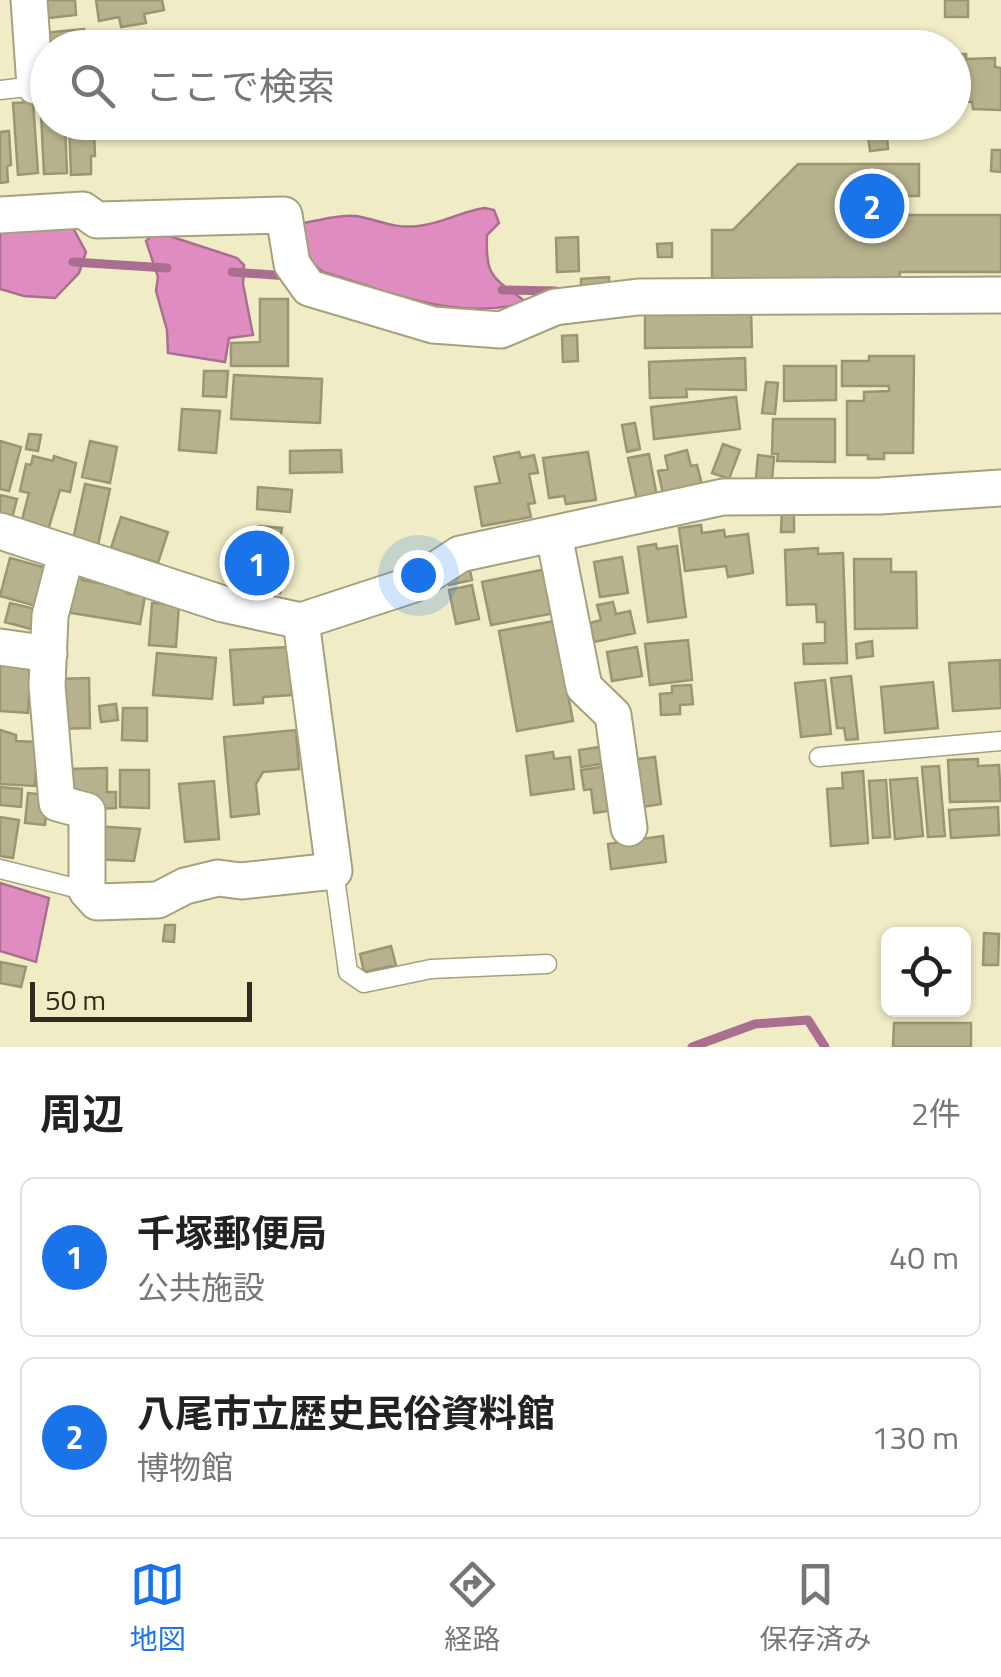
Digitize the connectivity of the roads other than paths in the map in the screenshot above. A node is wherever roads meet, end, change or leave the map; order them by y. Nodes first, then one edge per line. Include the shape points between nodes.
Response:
1 (29, 0) edge
2 (27, 87) edge
3 (0, 214) edge
4 (1001, 295) edge
5 (1001, 488) edge
6 (554, 535) junction
7 (3, 545) edge
8 (66, 554) junction
9 (301, 621) junction
10 (0, 647) edge
11 (49, 654) junction
12 (1001, 741) edge
13 (819, 757) dead end
14 (629, 828) dead end
15 (0, 869) edge
16 (334, 871) junction
17 (87, 892) junction
18 (548, 964) dead end

1 - 2 street
3 - 4 street via 83,210 96,220 284,215 292,264 309,288 433,326 502,330 556,308 638,297
5 - 6 street via 723,497
6 - 9 street via 460,554 414,584
6 - 14 street via 584,687 613,715
7 - 8 street
8 - 9 street via 223,604
8 - 11 street via 50,616
9 - 16 street
10 - 11 street
11 - 17 street via 57,802 87,812
12 - 13 lane
15 - 17 lane
16 - 17 street via 218,878 158,900 97,902
16 - 18 lane via 348,972 364,983 431,969

